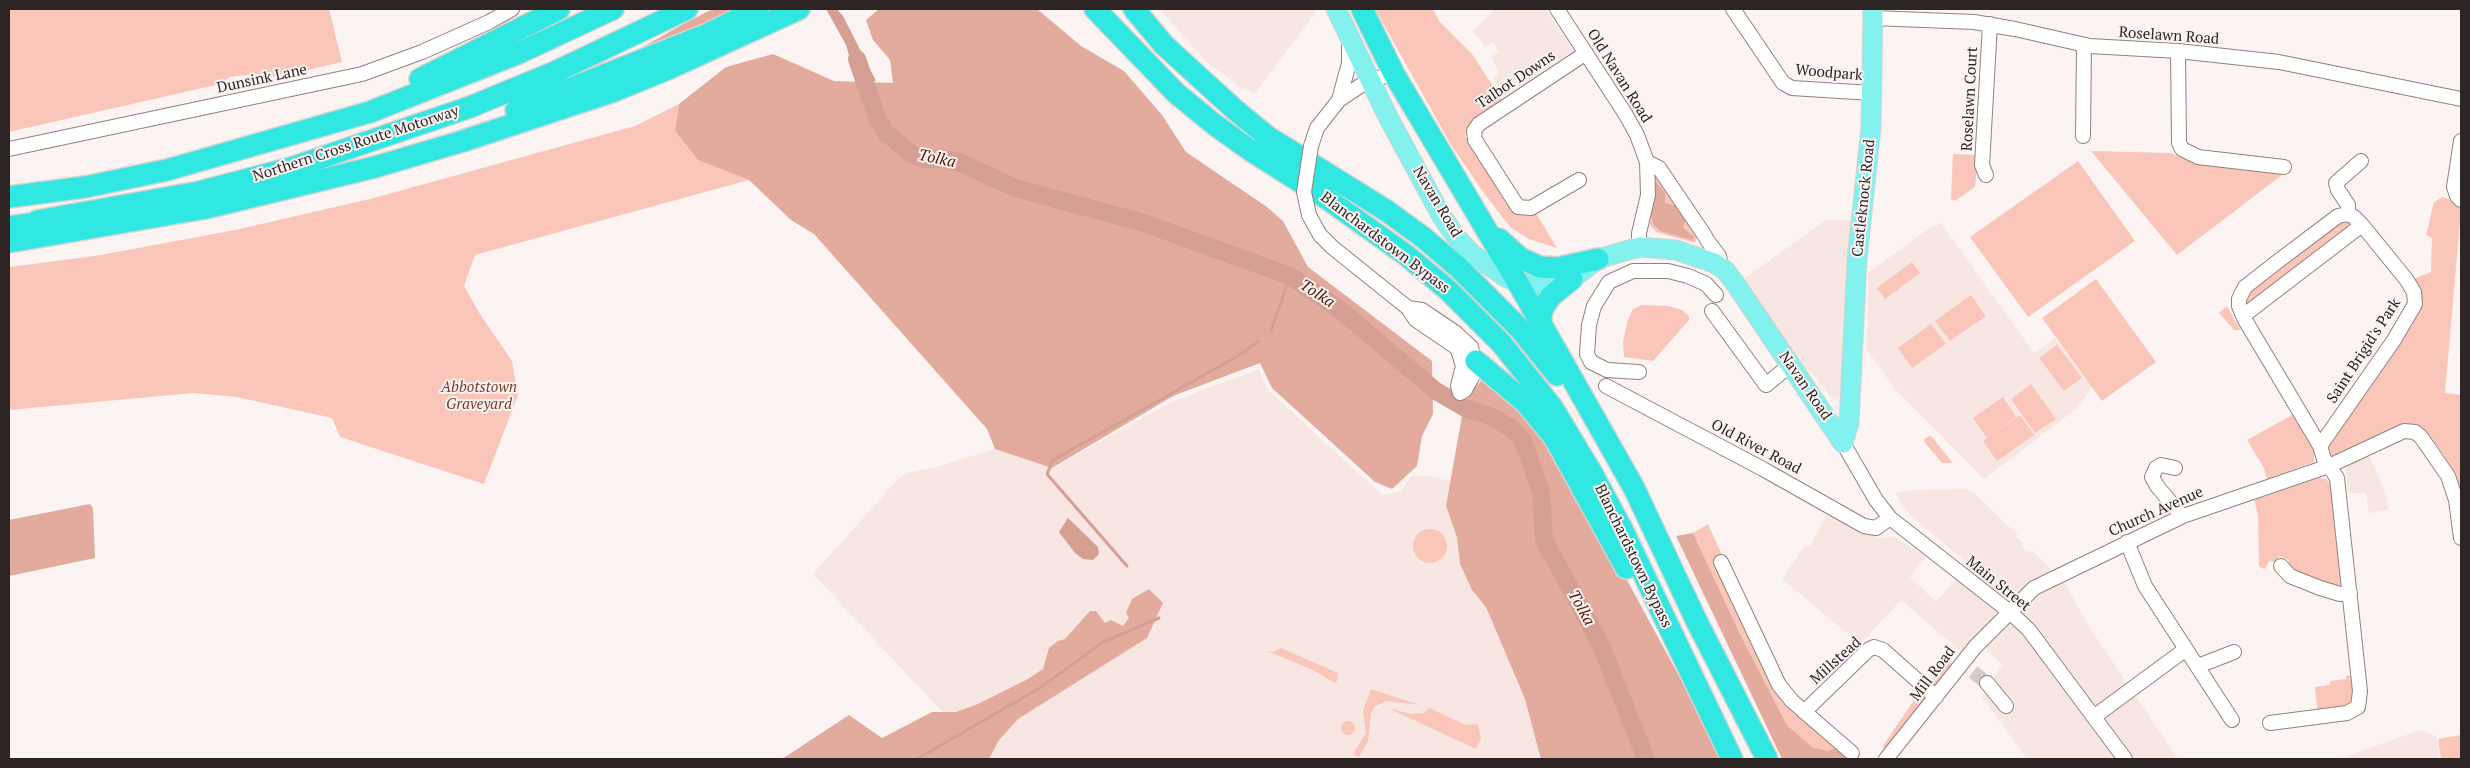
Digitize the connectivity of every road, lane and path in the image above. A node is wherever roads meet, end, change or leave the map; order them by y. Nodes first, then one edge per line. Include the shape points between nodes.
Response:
1 (512, 9) edge
2 (553, 9) edge
3 (559, 9) edge
4 (613, 9) edge
5 (687, 9) edge
6 (758, 9) edge
7 (1095, 9) edge
8 (1104, 9) edge
9 (1134, 9) edge
10 (1336, 9) edge
11 (1362, 9) edge
12 (1557, 9) edge
13 (1733, 9) edge
14 (796, 10) edge
15 (1873, 14) edge
16 (1990, 24) junction
17 (507, 36) junction
18 (1126, 39) junction
19 (1349, 40) junction
20 (2084, 45) junction
21 (2178, 51) junction
22 (1586, 53) junction
23 (1394, 74) junction
24 (1369, 80) junction
25 (1872, 93) junction
26 (2461, 99) edge
27 (1339, 100) junction
28 (2084, 136) dead end
29 (2461, 141) edge
30 (9, 149) edge
31 (2361, 160) dead end
32 (1647, 162) junction
33 (2284, 167) dead end
34 (1986, 175) dead end
35 (1457, 180) junction
36 (1579, 180) dead end
37 (16, 196) edge
38 (2461, 200) edge
39 (2348, 214) junction
40 (2362, 225) junction
41 (9, 227) edge
42 (9, 242) edge
43 (1639, 247) junction
44 (1598, 259) junction
45 (1720, 267) junction
46 (1572, 280) junction
47 (1518, 283) junction
48 (1716, 295) dead end
49 (1408, 308) junction
50 (1712, 311) dead end
51 (2243, 316) junction
52 (1541, 327) junction
53 (1458, 350) junction
54 (1476, 362) junction
55 (1790, 365) junction
56 (1622, 371) junction
57 (1639, 372) dead end
58 (1852, 387) junction
59 (1842, 443) junction
60 (2320, 446) junction
61 (1617, 461) junction
62 (2329, 466) junction
63 (2175, 468) dead end
64 (2182, 516) junction
65 (1890, 518) junction
66 (2461, 538) edge
67 (2127, 542) junction
68 (1721, 562) dead end
69 (2281, 566) dead end
70 (2350, 593) junction
71 (2010, 612) junction
72 (2186, 650) junction
73 (2234, 652) dead end
74 (2198, 666) junction
75 (1986, 683) tunnel mouth
76 (1936, 697) junction
77 (2006, 706) dead end
78 (1804, 712) junction
79 (2095, 716) junction
80 (2232, 720) dead end
81 (2270, 723) dead end
82 (1852, 753) dead end
83 (1731, 756) edge
84 (1767, 759) edge
85 (1886, 759) edge
86 (2125, 759) edge

1 - 30 street, Dunsink Lane via 422,52 362,74
2 - 17 highway
3 - 17 highway
4 - 37 highway, Northern Cross Route Motorway via 519,53 370,112 167,170 85,187
5 - 41 highway, Northern Cross Route Motorway via 555,72 470,107 301,165 199,192
6 - 41 highway via 708,34 508,113 399,148 201,197
7 - 18 highway
8 - 18 highway
9 - 61 highway via 1164,45 1234,109 1268,136 1424,238 1459,268 1550,365
10 - 19 main road, Navan Road
11 - 23 highway, Navan Road
12 - 22 street, Old Navan Road
13 - 25 street, Woodpark via 1783,83 1792,88
14 - 42 highway via 614,92 403,159 206,208
15 - 16 street, Roselawn Road
15 - 25 main road, Castleknock Road
16 - 20 street, Roselawn Road
16 - 34 street, Roselawn Court via 1982,165
17 - 37 highway via 433,74 349,109 260,136
18 - 83 highway, Blanchardstown Bypass via 1176,93 1215,125 1406,256 1448,290 1501,343 1552,407 1593,475
19 - 24 main road, Navan Road
19 - 27 street via 1349,63
20 - 21 street, Roselawn Road
20 - 28 street
21 - 26 street, Roselawn Road via 2278,62
21 - 33 street via 2179,143 2182,150 2198,157
22 - 32 street, Old Navan Road via 1626,115
22 - 36 street, Talbot Downs via 1479,124 1474,131 1475,140 1518,207 1531,208
23 - 24 street
23 - 35 highway, Navan Road
24 - 27 street
24 - 47 main road, Navan Road via 1456,237 1488,267
25 - 58 main road, Castleknock Road via 1857,260
27 - 49 street, bridge via 1317,128 1311,146 1304,192 1309,215 1320,235 1332,247
29 - 38 street via 2454,187
31 - 39 street via 2336,183 2348,205
32 - 43 street, Old Navan Road via 1648,195
32 - 45 street via 1660,168 1719,256
35 - 44 highway via 1498,238 1526,262 1558,268
35 - 47 highway, Blanchardstown Bypass
39 - 40 street, Saint Brigid's Park
39 - 51 street via 2338,216 2245,287 2239,299
40 - 51 street
40 - 60 street, Saint Brigid's Park via 2409,284 2415,304 2394,340
43 - 44 main road, Navan Road
43 - 45 main road, Navan Road via 1676,250
44 - 46 main road, Navan Road
45 - 55 main road, Navan Road via 1738,286
46 - 47 main road, Navan Road via 1549,285
46 - 52 highway via 1551,296 1544,306
47 - 52 highway, Blanchardstown Bypass
48 - 56 street via 1706,284 1668,271 1633,271 1609,282 1594,306 1587,354 1590,362 1596,365
49 - 53 street via 1416,320
49 - 54 street via 1422,310 1468,342
50 - 55 street via 1766,385
51 - 60 street
52 - 61 highway, Blanchardstown Bypass
53 - 54 street
53 - 54 street via 1463,366 1458,386 1460,393 1466,390 1476,370
54 - 83 highway via 1526,403 1554,437 1700,706
55 - 58 main road via 1804,373 1834,407 1844,405
55 - 59 main road, Navan Road
56 - 57 street
56 - 65 street, Old River Road via 1612,389 1864,526 1876,528
58 - 59 main road, Castleknock Road via 1849,423
59 - 65 street, Main Street
60 - 62 street
61 - 84 highway, Blanchardstown Bypass via 1634,488
62 - 64 street, Church Avenue
62 - 66 street, Church Avenue via 2404,430 2415,432 2451,484
62 - 70 street via 2337,478
63 - 64 street via 2161,465 2152,477
64 - 67 street, Church Avenue
65 - 71 street, Main Street
67 - 71 street, Church Avenue via 2038,586
67 - 72 street via 2145,586
68 - 78 street via 1775,678
69 - 70 street via 2290,576 2320,588 2340,594
70 - 81 street via 2360,691 2358,707 2347,714
71 - 76 street, Mill Road via 1968,667
71 - 79 street, Main Street via 2029,630
72 - 74 street
72 - 79 street
73 - 74 street
74 - 80 street
75 - 77 street
76 - 78 street, Millstead via 1883,650 1874,647
76 - 85 street, Mill Road
78 - 82 street
79 - 86 street, Main Street

